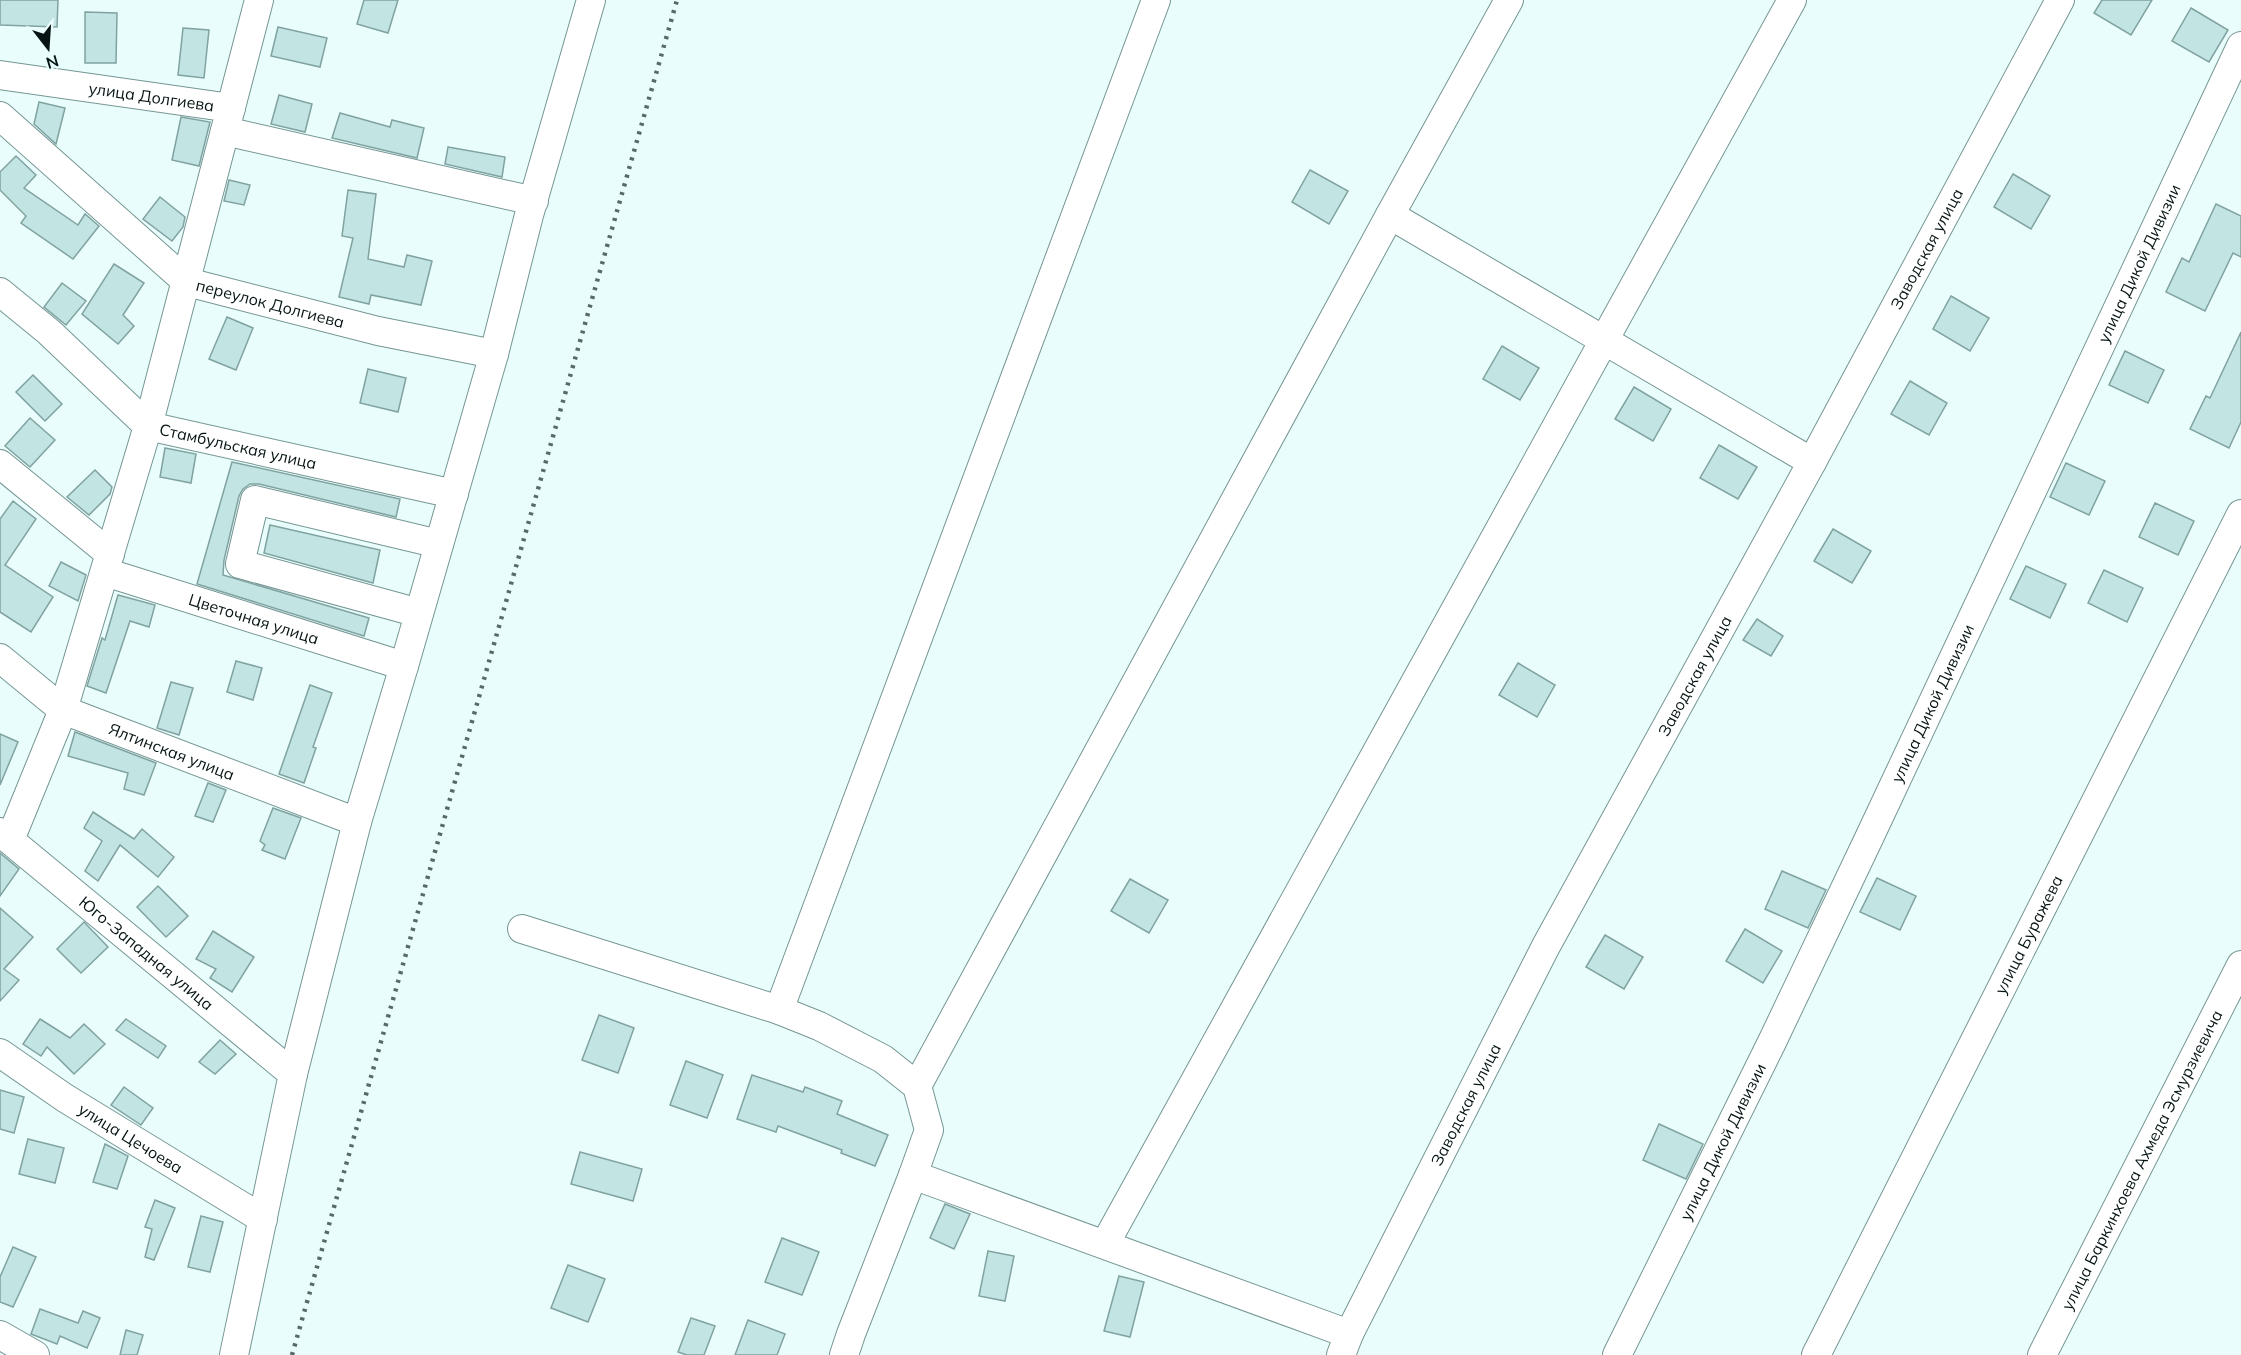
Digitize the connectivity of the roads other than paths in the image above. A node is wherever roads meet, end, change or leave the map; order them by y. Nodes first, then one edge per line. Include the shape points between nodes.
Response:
1 (260, 0) edge
2 (591, 0) edge
3 (1156, 0) edge
4 (1509, 0) edge
5 (1792, 0) edge
6 (2060, 0) edge
7 (2241, 46) edge
8 (0, 75) edge
9 (0, 116) edge
10 (228, 119) junction
11 (534, 201) junction
12 (1390, 215) junction
13 (187, 282) junction
14 (0, 292) edge
15 (1603, 340) junction
16 (494, 354) junction
17 (148, 426) junction
18 (1812, 462) junction
19 (0, 464) edge
20 (454, 494) junction
21 (2241, 514) edge
22 (439, 544) junction
23 (107, 563) junction
24 (419, 613) junction
25 (0, 658) edge
26 (404, 666) junction
27 (63, 710) junction
28 (357, 822) junction
29 (5, 836) edge
30 (522, 929) dead end
31 (2241, 965) edge
32 (779, 1010) junction
33 (0, 1053) edge
34 (293, 1074) junction
35 (917, 1086) junction
36 (913, 1175) junction
37 (263, 1219) junction
38 (1105, 1244) junction
39 (0, 1335) edge
40 (1345, 1345) edge
41 (35, 1355) edge
42 (234, 1355) edge
43 (844, 1355) edge
44 (1617, 1355) edge
45 (1816, 1355) edge
46 (2042, 1355) edge

1 - 10 street
2 - 11 street
3 - 32 street
4 - 12 street
5 - 15 street
6 - 18 street, Заводская улица
7 - 44 street, улица Дикой Дивизии via 1816,949
8 - 10 street, улица Долгиева
9 - 13 street, переулок Долгиева
10 - 11 street, улица Долгиева
10 - 13 street
11 - 16 street
12 - 15 street
12 - 35 street
13 - 16 street, переулок Долгиева via 378,331
13 - 17 street
14 - 17 street, Стамбульская улица via 49,332
15 - 18 street
15 - 38 street
16 - 20 street
17 - 20 street, Стамбульская улица
17 - 23 street
18 - 40 street, Заводская улица via 1546,946
19 - 23 street, Цветочная улица
20 - 22 street
21 - 45 street, улица Буражева
22 - 24 street
22 - 24 street via 255,501 240,564
23 - 26 street, Цветочная улица
23 - 27 street
24 - 26 street
25 - 27 street, Ялтинская улица
26 - 28 street
27 - 28 street, Ялтинская улица
27 - 29 street
28 - 34 street
29 - 34 street, Юго-Западная улица
30 - 32 street
31 - 46 street, улица Баркинхоева Ахмеда Эсмурзиевича
32 - 35 street via 883,1059
33 - 37 street, улица Цечоева via 65,1098
34 - 37 street
35 - 36 street via 929,1130
36 - 38 street
36 - 43 street
37 - 42 street
38 - 40 street
39 - 41 street

